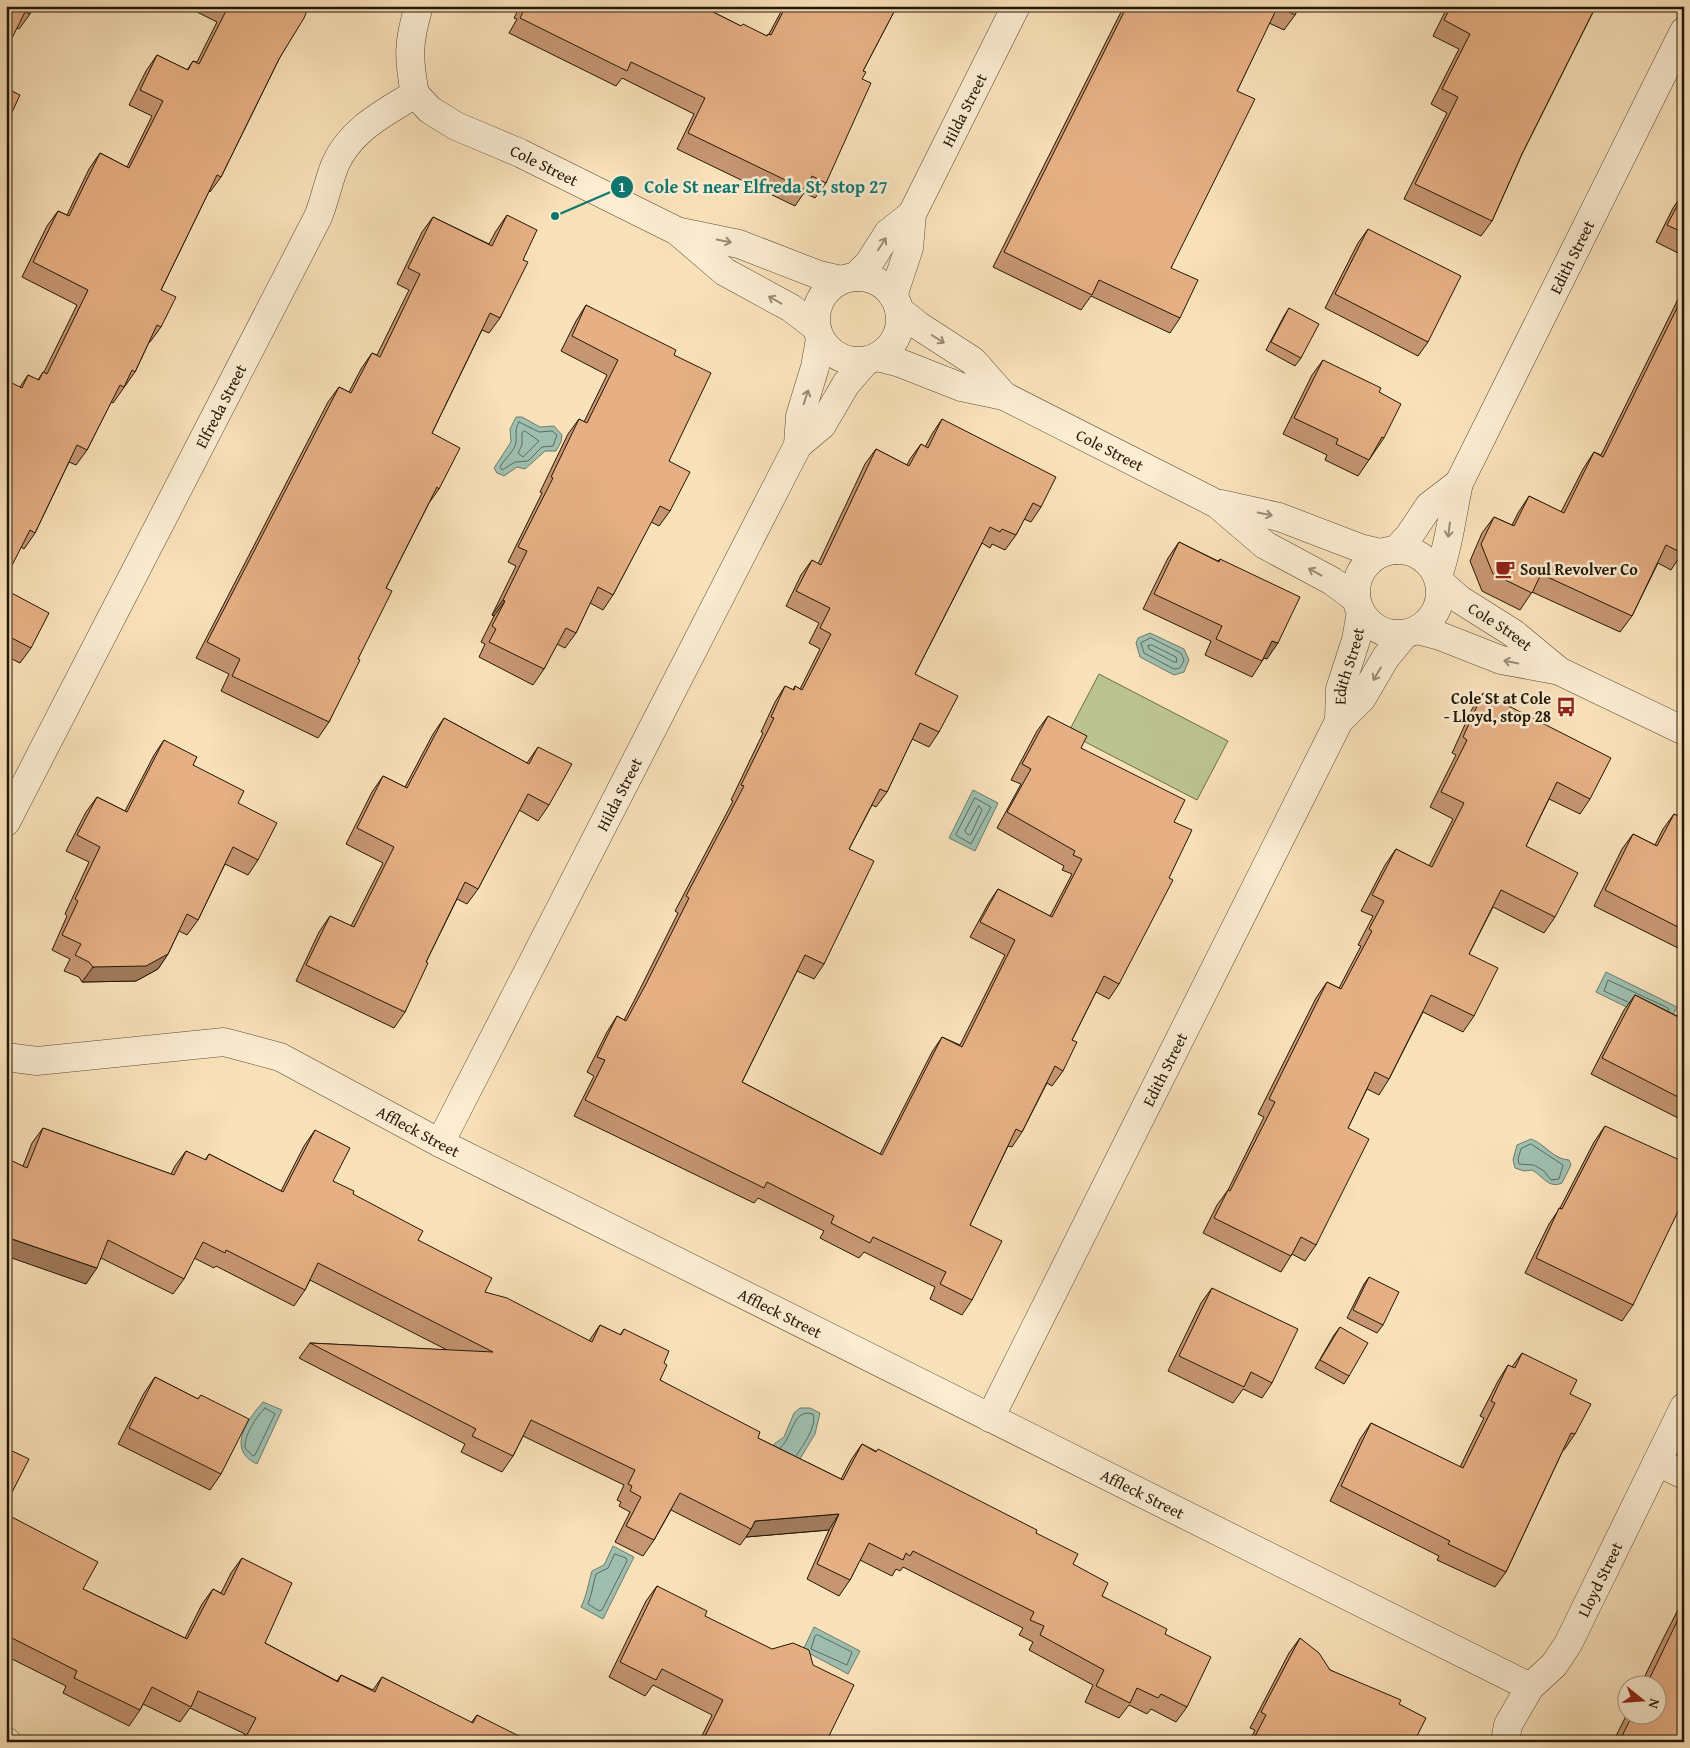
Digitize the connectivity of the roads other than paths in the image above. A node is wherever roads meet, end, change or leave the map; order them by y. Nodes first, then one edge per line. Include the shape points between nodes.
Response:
1 (419, 6) edge
2 (1016, 6) edge
3 (1684, 31) edge
4 (415, 94) junction
5 (912, 214) junction
6 (677, 231) junction
7 (848, 279) junction
8 (896, 303) junction
9 (818, 333) junction
10 (871, 360) junction
11 (1004, 396) junction
12 (798, 445) junction
13 (1459, 483) junction
14 (1218, 504) junction
15 (1389, 552) junction
16 (1439, 579) junction
17 (1358, 605) junction
18 (1411, 632) junction
19 (1559, 671) junction
20 (1339, 721) junction
21 (1684, 731) edge
22 (6, 822) edge
23 (6, 1057) edge
24 (440, 1143) junction
25 (1682, 1416) edge
26 (990, 1418) junction
27 (1658, 1462) junction
28 (1684, 1475) edge
29 (1530, 1688) junction
30 (1505, 1742) edge

1 - 4 street via 410,37 409,63
2 - 5 street, Hilda Street
3 - 13 street, Edith Street
4 - 6 street, Cole Street via 430,110 456,126 520,153
4 - 22 street, Elfreda Street via 358,131 340,156 318,217
7 -> 5 street, Hilda Street via 870,263 888,233
5 - 8 street, Hilda Street via 909,248
6 -> 7 street, Cole Street via 739,244 819,275
9 -> 6 street, Cole Street via 791,308 725,272
7 - 8 street via 870,278 883,285
7 - 9 street via 828,289 820,300 816,313
8 - 10 street via 900,324 896,338
8 -> 11 street, Cole Street via 919,326 973,361
9 - 10 street via 828,350 838,357 851,361
12 -> 9 street, Hilda Street via 800,416 816,368
10 - 11 street, Cole Street via 900,362 961,387
10 - 12 street, Hilda Street via 846,384 822,425
11 - 14 street, Cole Street
12 - 24 street, Hilda Street
13 - 15 street, Edith Street via 1429,506 1409,536
13 -> 16 street, Edith Street
14 -> 15 street, Cole Street via 1279,517 1360,548
17 -> 14 street, Cole Street via 1332,582 1265,545
15 - 16 street via 1410,551 1424,558
15 - 17 street via 1369,561 1360,573 1356,586
16 - 18 street via 1440,597 1436,611 1428,622
16 - 19 street, Cole Street via 1459,599 1513,633
17 - 18 street via 1368,623 1379,631 1392,635
17 - 20 street, Edith Street via 1356,640 1340,689
19 -> 18 street, Cole Street via 1501,660 1440,636
18 -> 20 street, Edith Street via 1386,658 1362,698
19 - 21 street, Cole Street
20 - 26 street, Edith Street
23 - 24 street, Affleck Street via 37,1061 224,1042 280,1057
24 - 26 street, Affleck Street
25 - 27 street, Lloyd Street
26 - 29 street, Affleck Street
27 - 28 street
27 - 29 street, Lloyd Street via 1568,1644 1554,1665
29 - 30 street, Lloyd Street via 1508,1725

